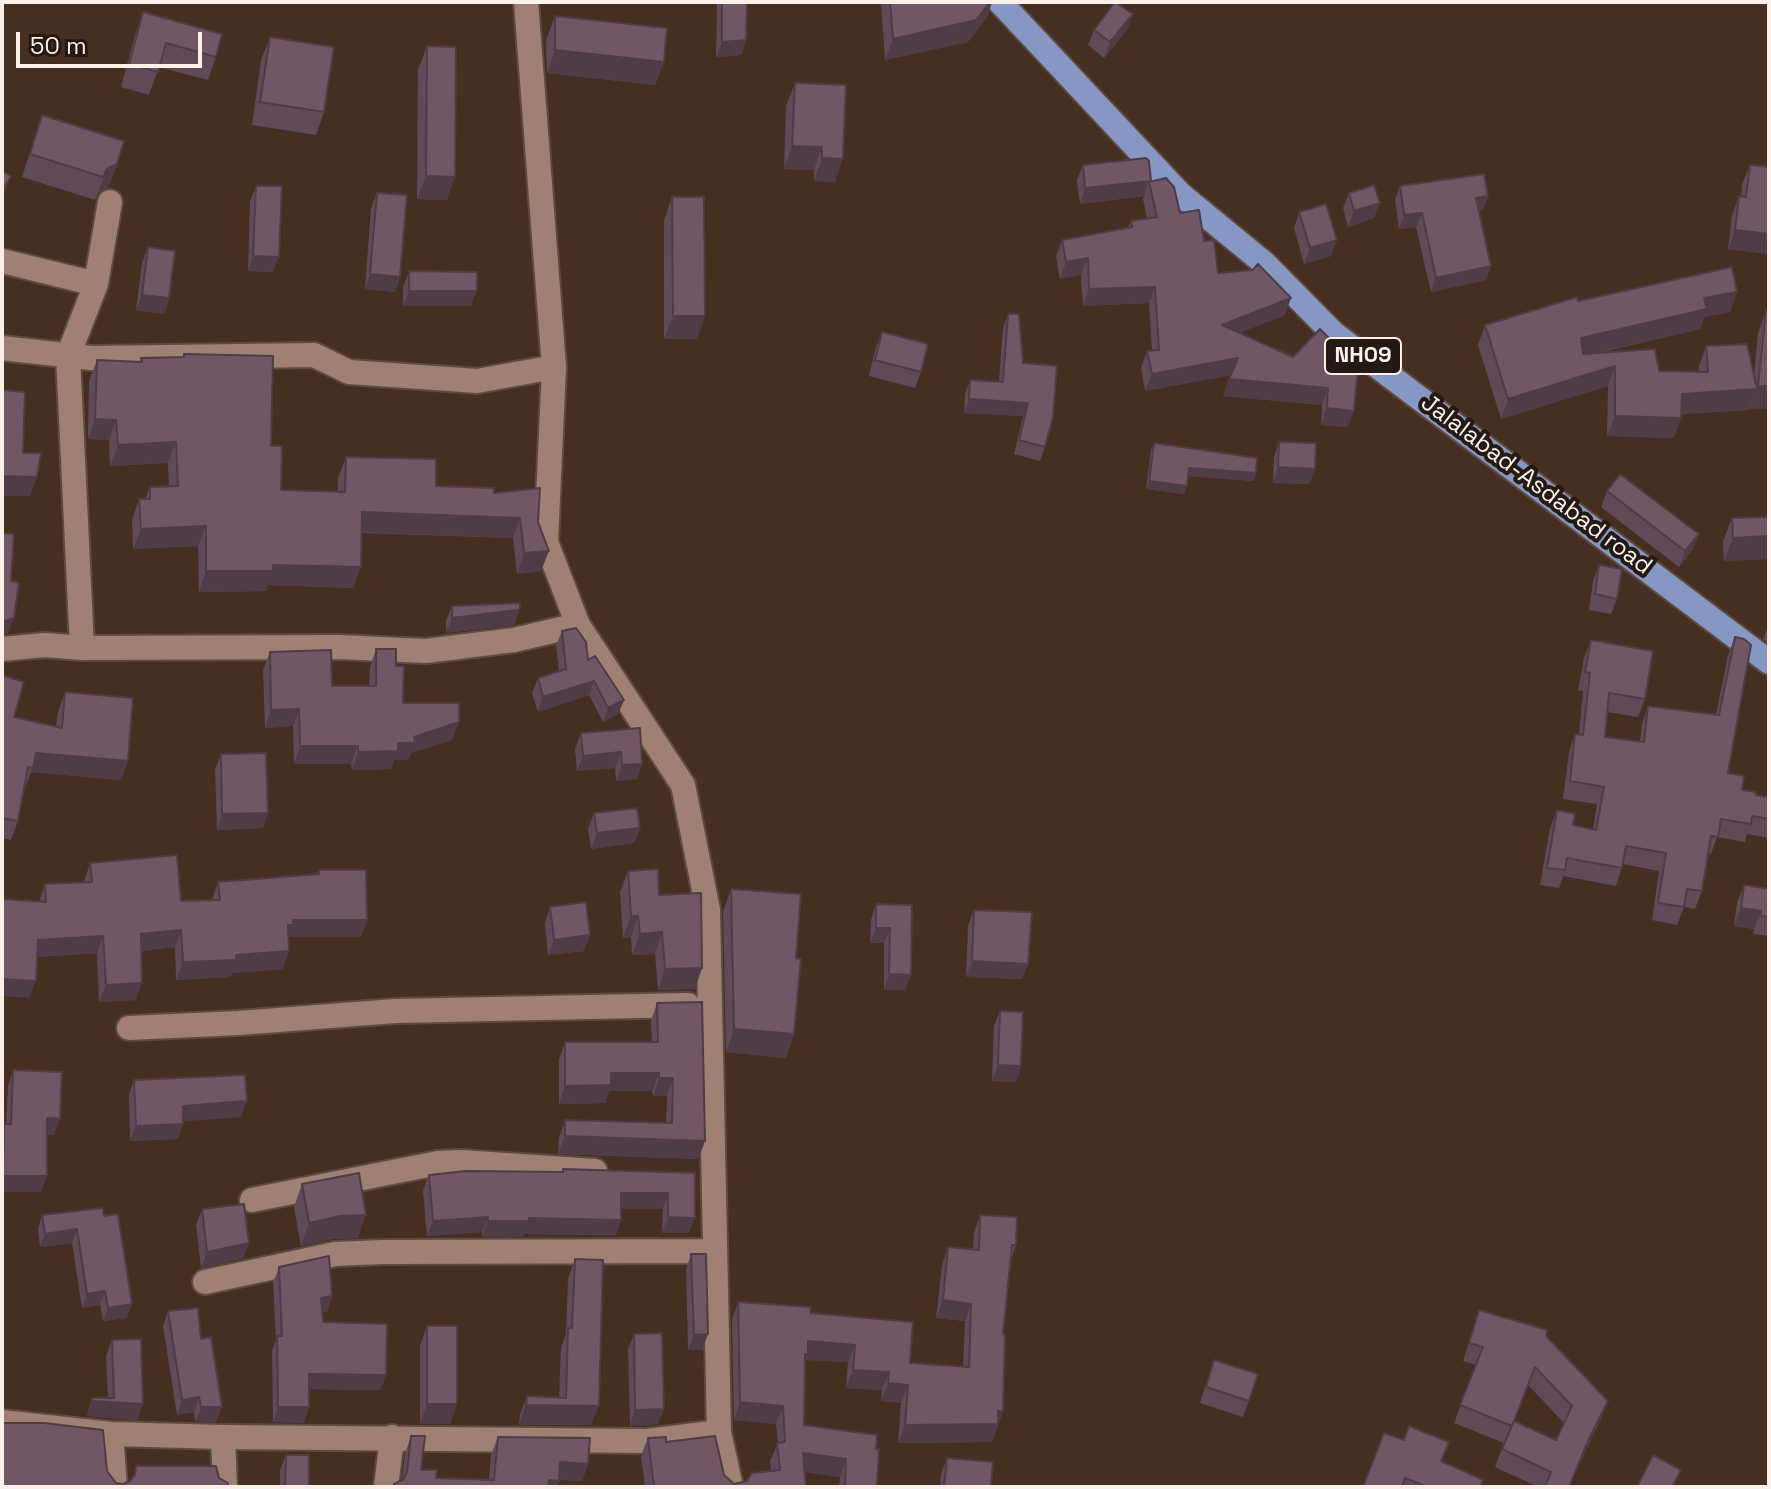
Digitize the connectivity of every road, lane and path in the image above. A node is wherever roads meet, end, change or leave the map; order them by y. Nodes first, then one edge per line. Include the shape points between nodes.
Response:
1 (526, 2) edge
2 (1000, 2) edge
3 (110, 202) dead end
4 (2, 261) edge
5 (96, 284) junction
6 (2, 348) edge
7 (68, 356) junction
8 (554, 367) junction
9 (578, 625) junction
10 (82, 648) junction
11 (2, 649) edge
12 (1769, 662) edge
13 (710, 1004) junction
14 (129, 1028) dead end
15 (619, 1172) edge
16 (252, 1200) dead end
17 (715, 1251) junction
18 (205, 1282) dead end
19 (2, 1422) edge
20 (719, 1432) junction
21 (111, 1434) junction
22 (223, 1437) junction
23 (392, 1437) junction
24 (115, 1487) edge
25 (225, 1487) edge
26 (386, 1487) edge
27 (731, 1487) edge

1 - 8 street
2 - 12 main road, Jalalabad-Asdabad road / NH09 via 1180,194 1264,263 1333,333
3 - 5 street
4 - 5 street
5 - 7 street
6 - 7 street
7 - 8 street via 314,355 349,372 477,381
7 - 10 street
8 - 9 street via 546,542
9 - 10 street via 426,651
9 - 13 street via 683,785 708,910
10 - 11 street
13 - 14 street via 395,1011
13 - 17 street via 706,1174
15 - 16 street via 438,1163
17 - 18 street via 335,1254
17 - 20 street
19 - 21 street
20 - 23 street via 647,1441
20 - 27 street
21 - 22 street
21 - 24 street
22 - 23 street
22 - 25 street
23 - 26 street

